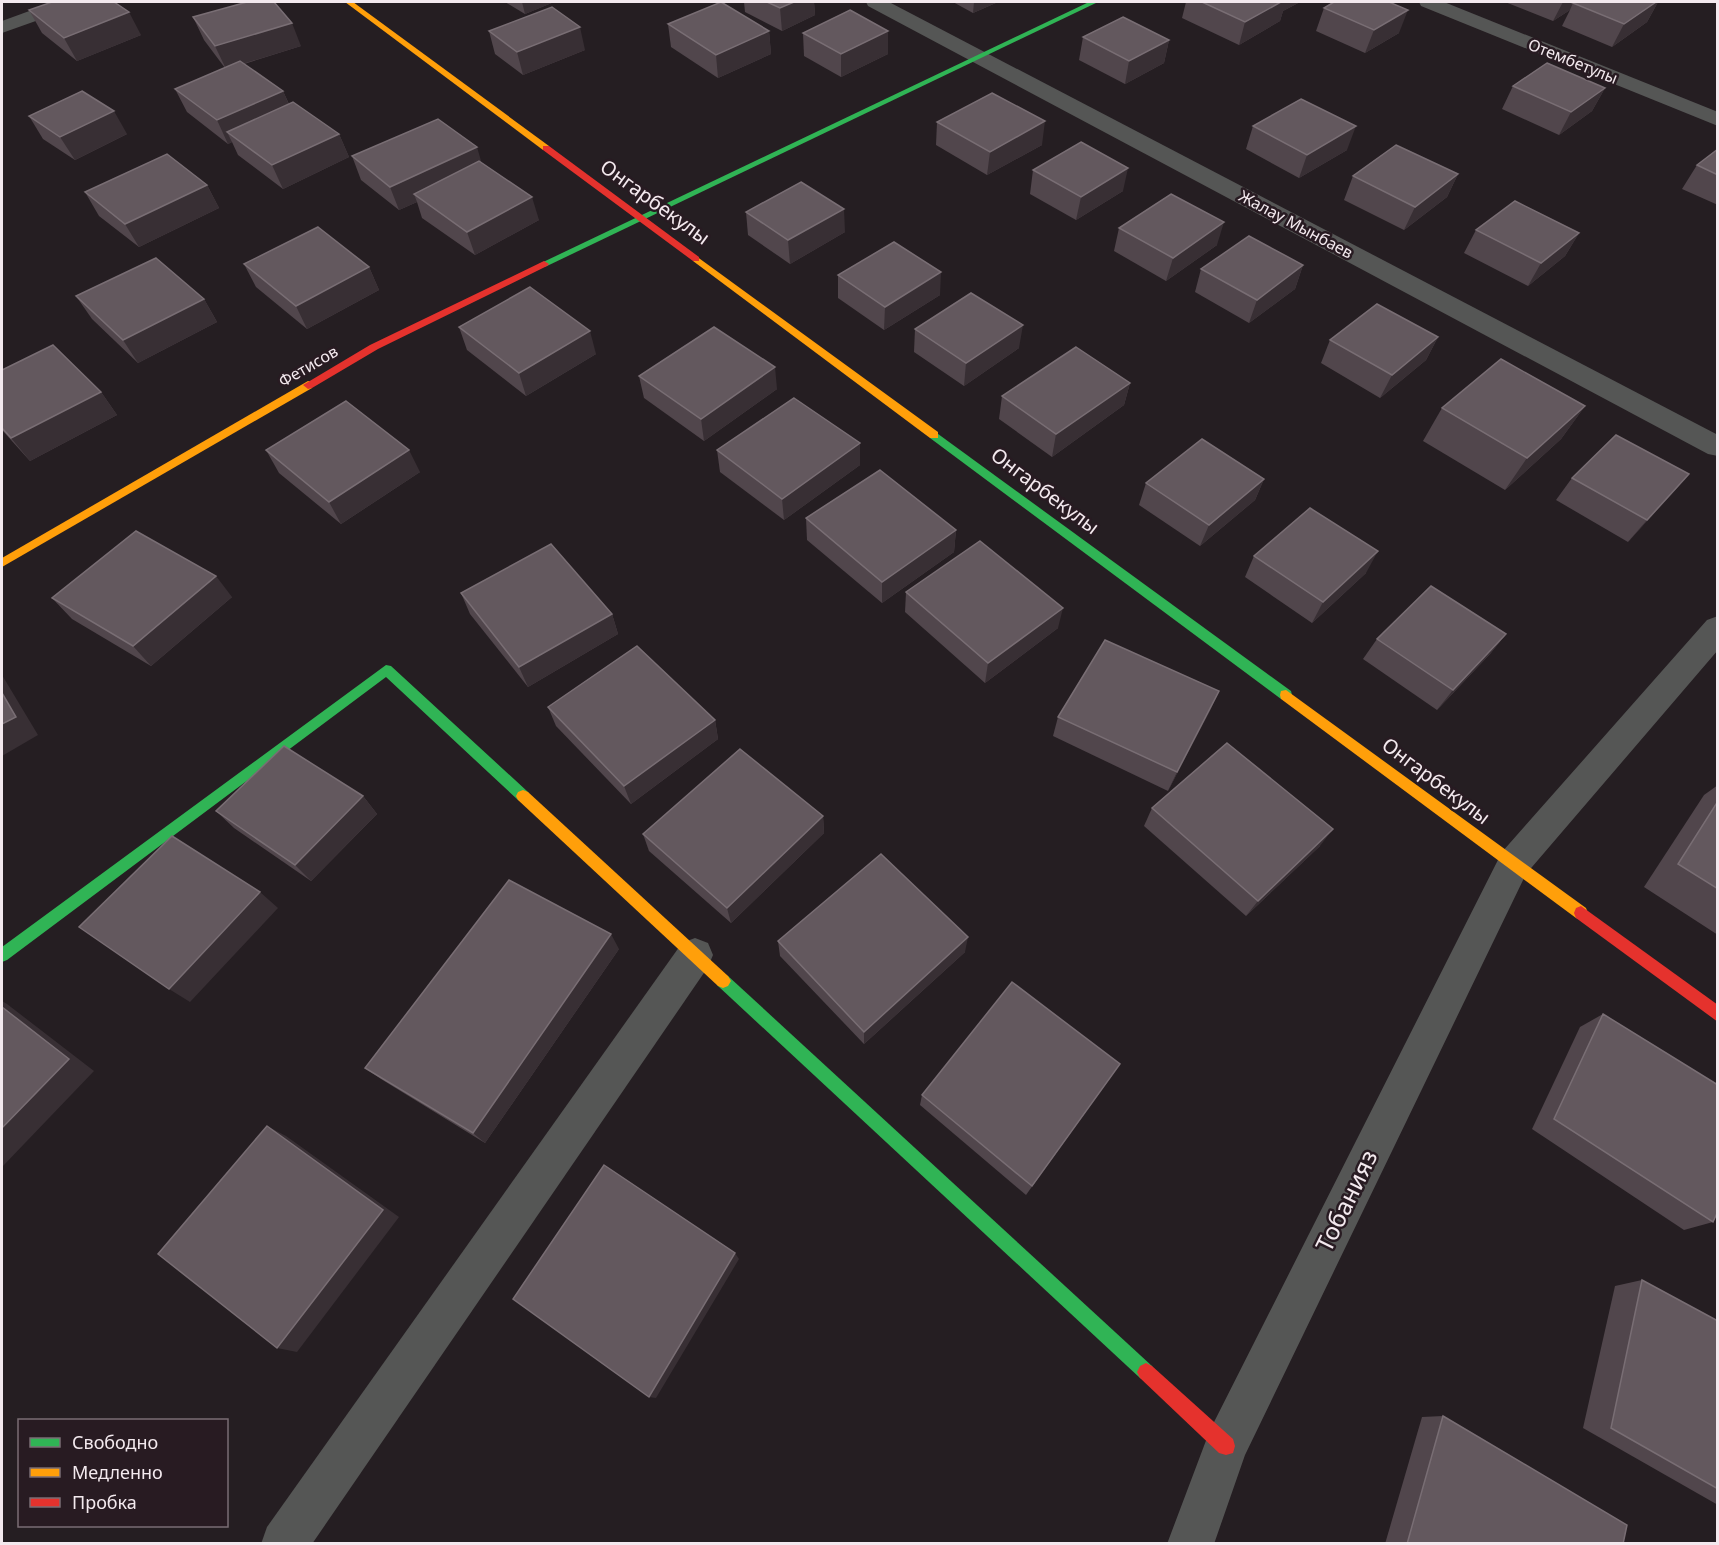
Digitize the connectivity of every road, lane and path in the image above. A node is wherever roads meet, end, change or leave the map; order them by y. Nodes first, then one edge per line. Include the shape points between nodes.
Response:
1 (71, 2) edge
2 (349, 2) edge
3 (875, 2) edge
4 (1094, 2) edge
5 (1428, 2) edge
6 (2, 27) edge
7 (980, 57) junction
8 (1718, 120) edge
9 (640, 216) junction
10 (1718, 447) edge
11 (2, 563) edge
12 (1718, 627) edge
13 (1514, 863) junction
14 (2, 955) edge
15 (695, 955) junction
16 (1718, 1015) edge
17 (1226, 1446) junction
18 (284, 1544) edge
19 (1190, 1544) edge

1 - 6 street
2 - 9 street, Онгарбекулы
3 - 7 street, Жалау Мынбаев
4 - 7 street, Фетисов
5 - 8 street, Отембетулы
7 - 9 street, Фетисов
7 - 10 street, Жалау Мынбаев
9 - 11 street, Фетисов via 374,347
9 - 13 street, Онгарбекулы
12 - 13 street, Тобанияз
13 - 16 street, Онгарбекулы
13 - 17 street, Тобанияз
14 - 15 street via 386,670
15 - 17 street
15 - 18 street
17 - 19 street, Тобанияз

